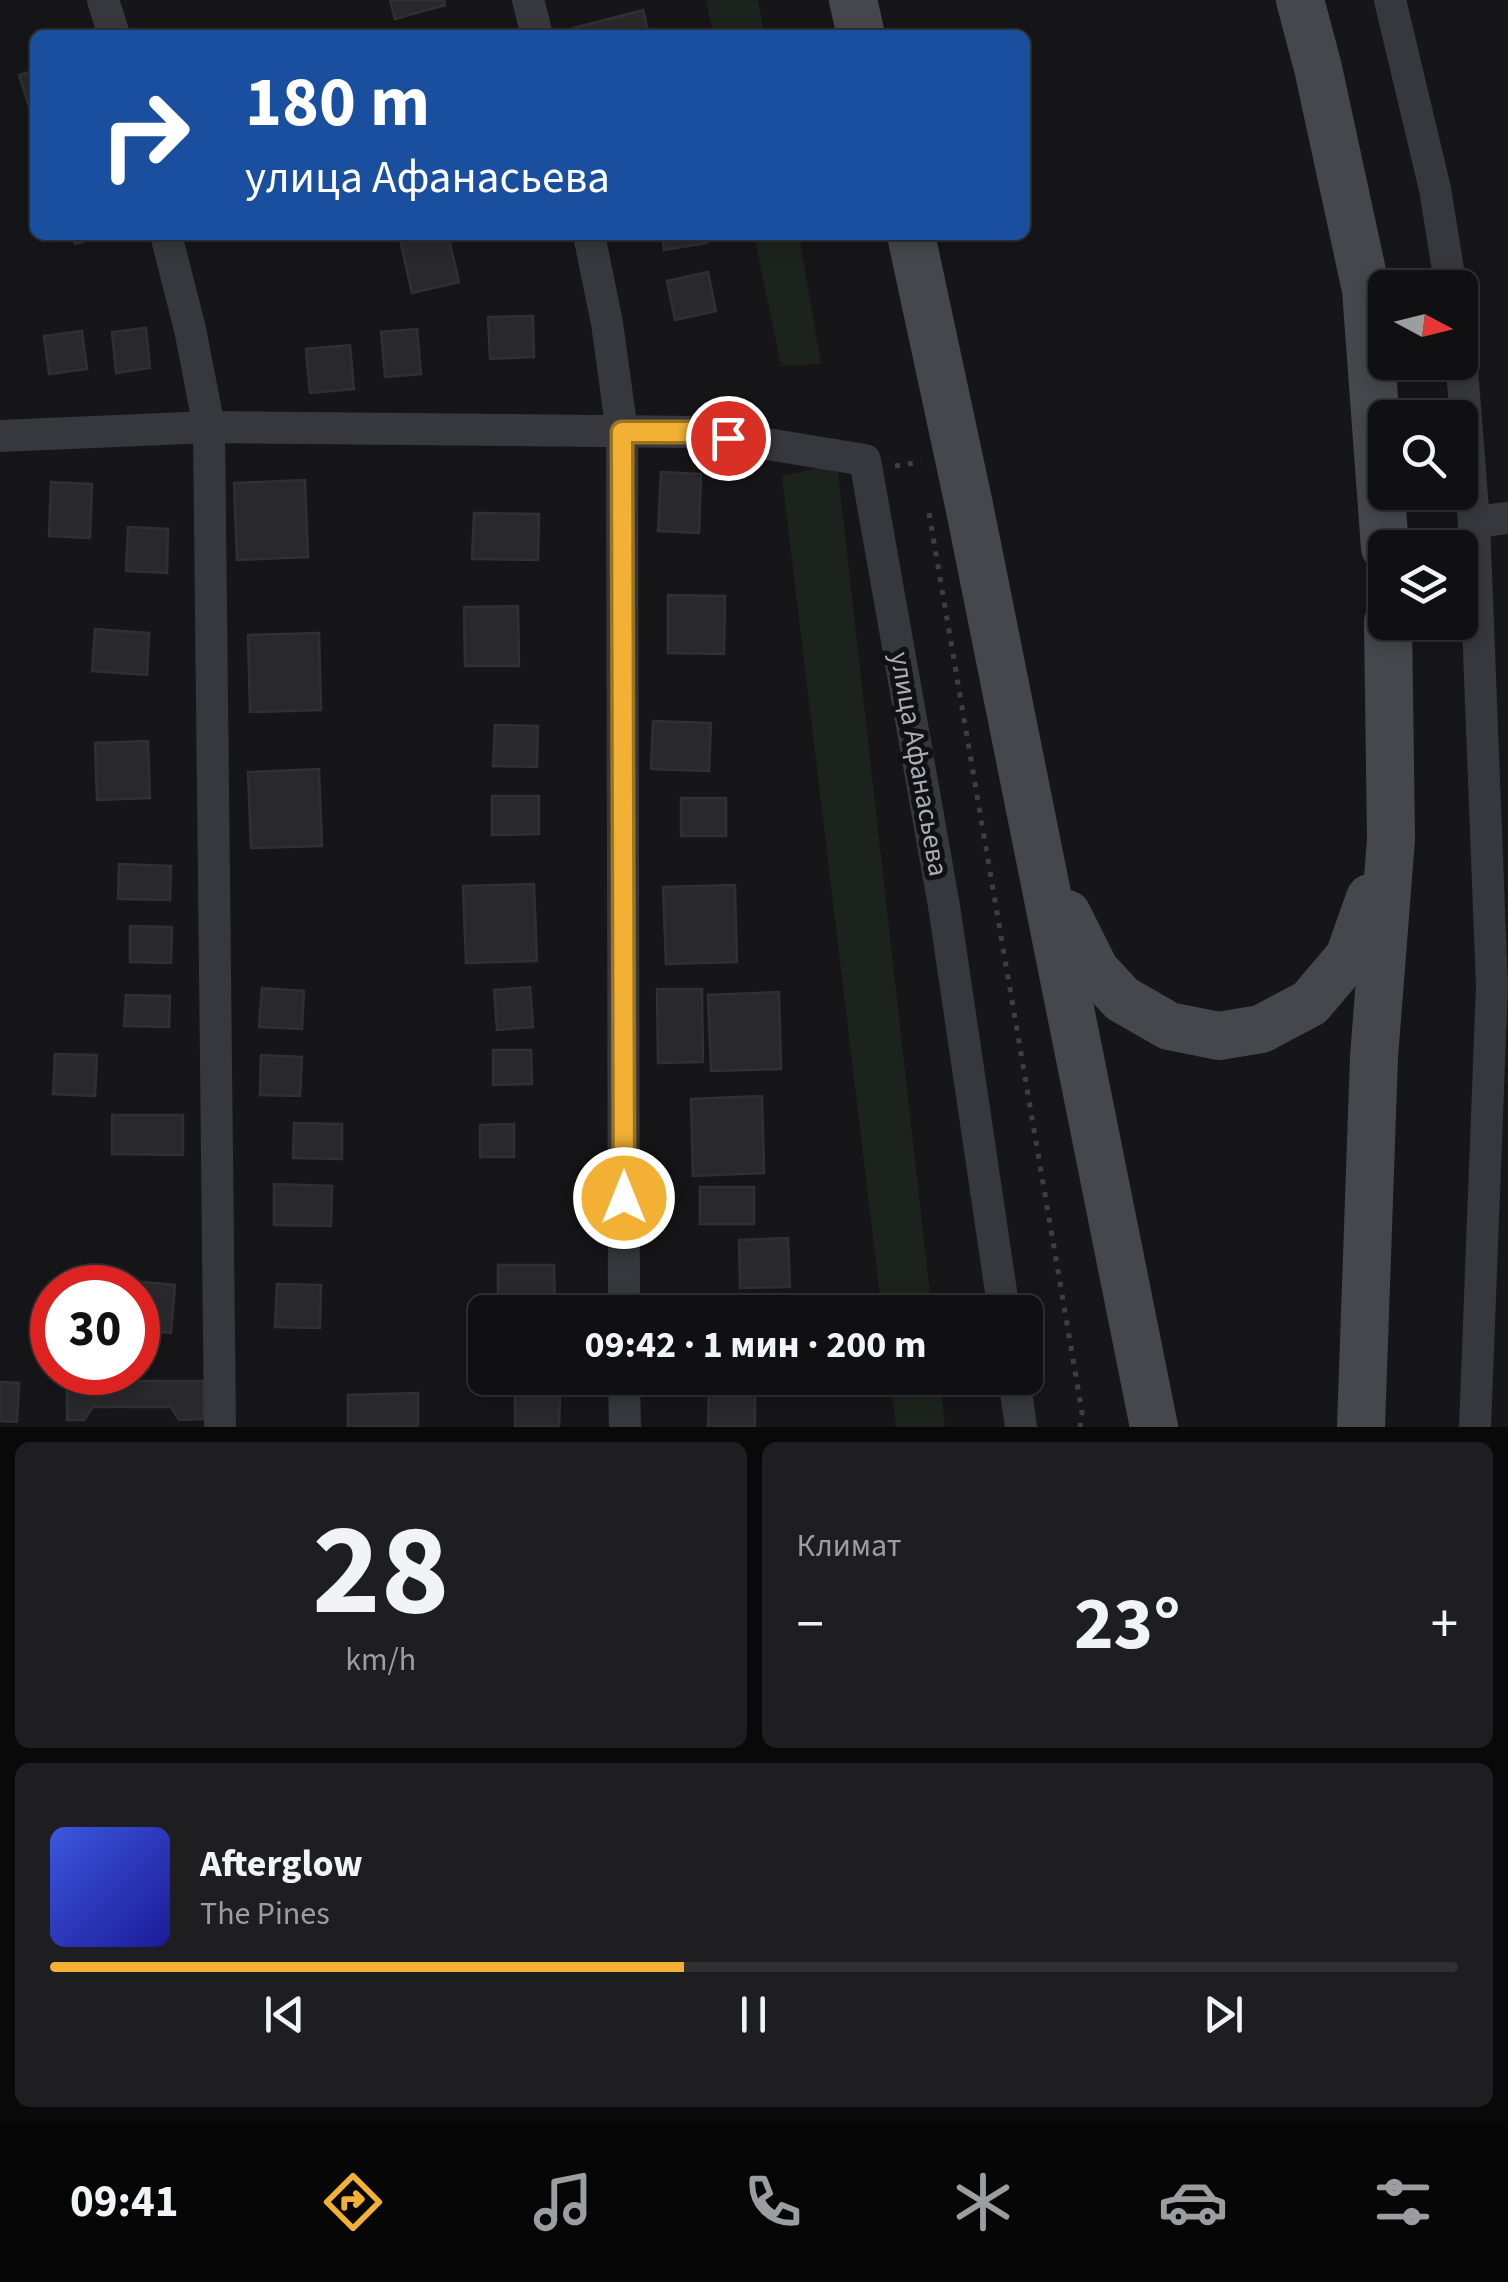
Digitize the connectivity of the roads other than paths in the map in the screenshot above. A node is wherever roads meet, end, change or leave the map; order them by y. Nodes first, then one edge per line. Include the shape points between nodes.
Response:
1 (103, 0) edge
2 (528, 0) edge
3 (853, 0) edge
4 (1300, 0) edge
5 (1390, 0) edge
6 (112, 30) edge
7 (536, 30) edge
8 (861, 30) edge
9 (167, 240) edge
10 (589, 240) edge
11 (912, 240) edge
12 (1448, 270) edge
13 (1463, 380) edge
14 (210, 427) junction
15 (622, 432) junction
16 (0, 436) edge
17 (1508, 518) edge
18 (1474, 522) junction
19 (1384, 530) edge
20 (1388, 640) edge
21 (1391, 840) junction
22 (1037, 853) junction
23 (1500, 986) edge
24 (624, 1295) edge
25 (1001, 1295) edge
26 (624, 1395) edge
27 (1016, 1395) edge
28 (220, 1427) edge
29 (624, 1427) edge
30 (1021, 1427) edge
31 (1154, 1427) edge
32 (1361, 1427) edge
33 (1475, 1427) edge

1 - 6 street
2 - 7 street
3 - 8 main road
4 - 19 main road via 1366,290
5 - 12 street
9 - 14 street
10 - 15 street
11 - 22 main road
13 - 18 street
14 - 15 street
14 - 16 street
14 - 28 street
15 - 24 street
15 - 25 street, улица Афанасьева via 694,432 865,460 944,906
17 - 18 street
18 - 23 street
20 - 21 main road
21 - 22 main road via 1348,957 1310,1003 1261,1030 1218,1036 1169,1026 1122,998 1095,970
21 - 32 main road via 1374,1056
22 - 31 main road
23 - 33 street
26 - 29 street
27 - 30 street

